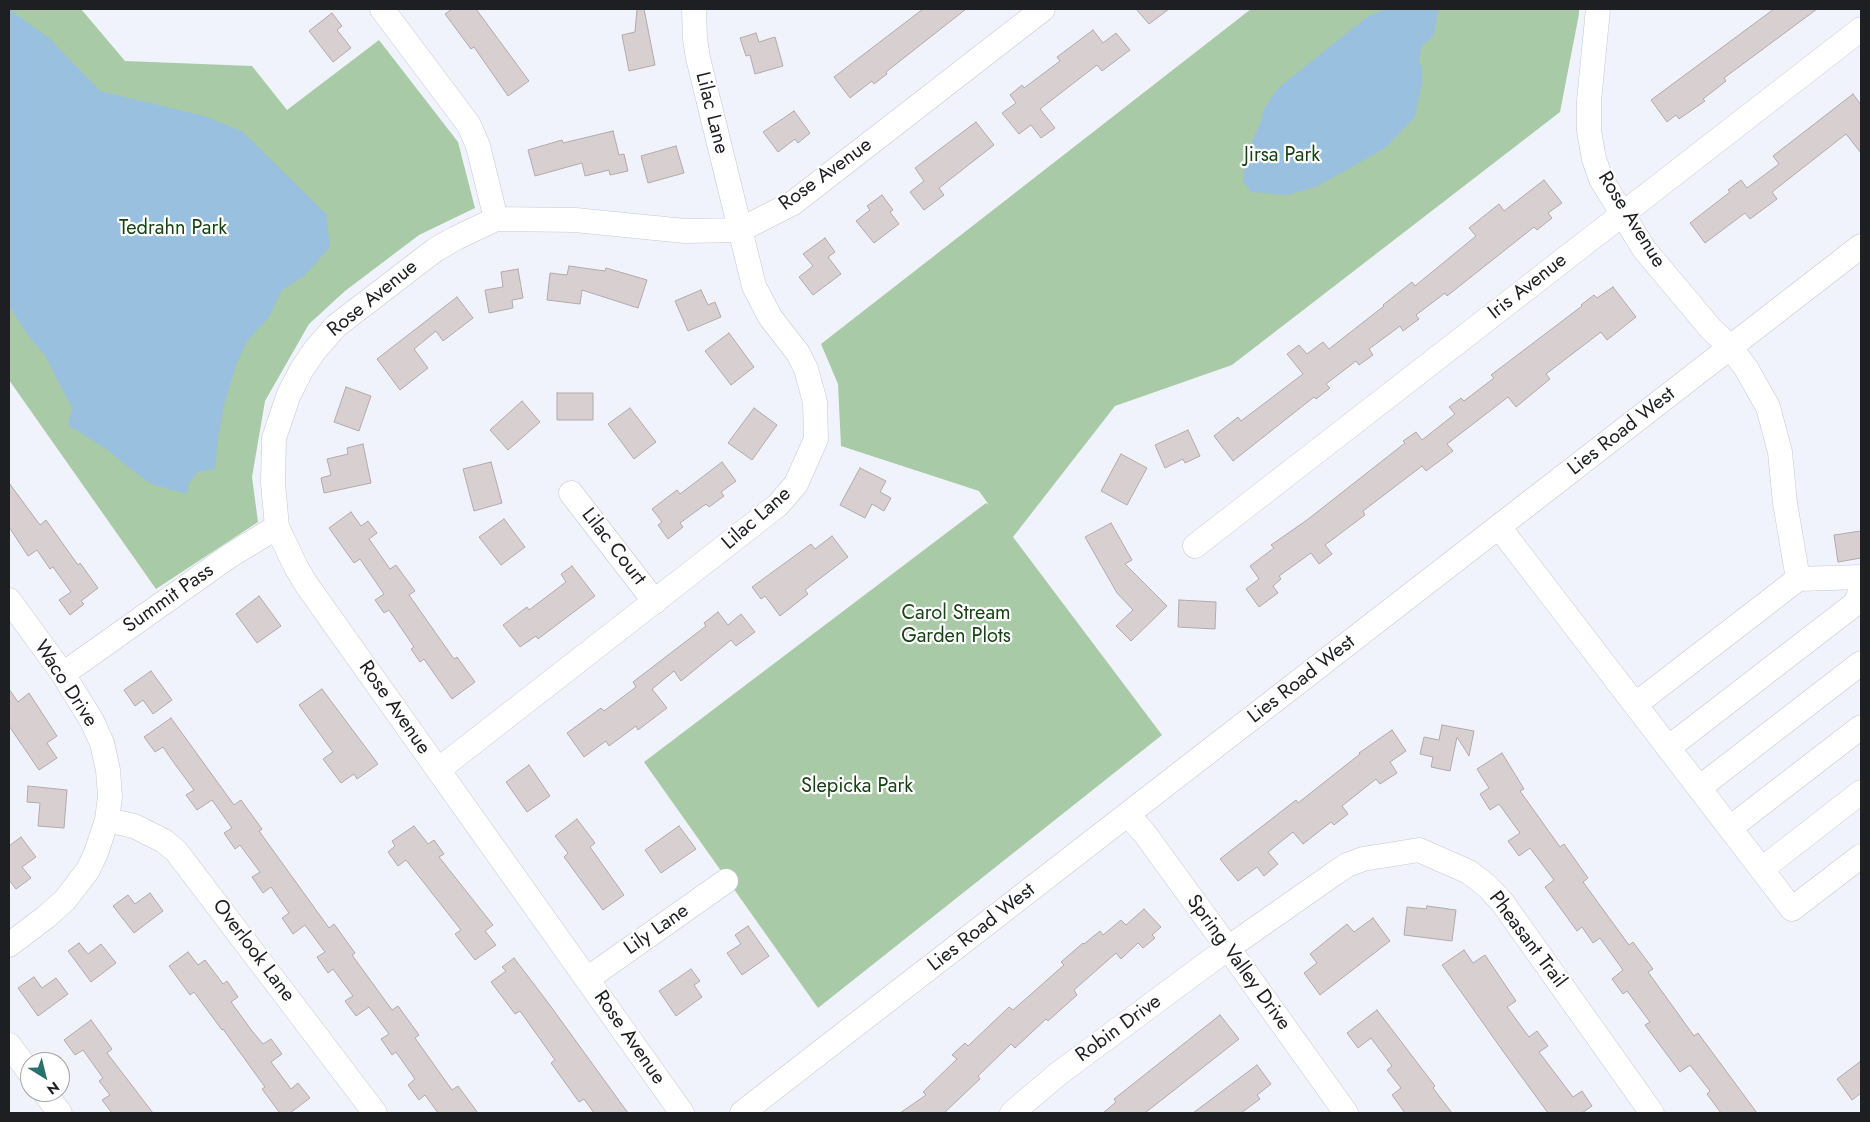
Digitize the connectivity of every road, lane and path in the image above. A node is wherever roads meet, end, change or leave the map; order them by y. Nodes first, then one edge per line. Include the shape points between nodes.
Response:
1 (382, 9) edge
2 (694, 9) edge
3 (1042, 9) edge
4 (1598, 9) edge
5 (1861, 29) edge
6 (1622, 214) junction
7 (496, 220) junction
8 (740, 230) junction
9 (1861, 246) edge
10 (1730, 347) junction
11 (571, 493) dead end
12 (277, 527) junction
13 (1499, 527) junction
14 (1195, 546) dead end
15 (1861, 577) edge
16 (1798, 579) junction
17 (1861, 590) edge
18 (9, 600) edge
19 (655, 602) junction
20 (1861, 663) edge
21 (63, 674) junction
22 (1636, 704) junction
23 (1861, 727) edge
24 (1668, 748) junction
25 (438, 770) junction
26 (1699, 788) junction
27 (1861, 792) edge
28 (1128, 815) junction
29 (107, 820) junction
30 (1730, 828) junction
31 (1861, 856) edge
32 (1762, 869) junction
33 (726, 881) dead end
34 (9, 944) edge
35 (1228, 948) junction
36 (587, 979) junction
37 (9, 1045) edge
38 (20, 1060) edge
39 (52, 1102) edge
40 (1334, 1109) edge
41 (60, 1113) edge
42 (375, 1113) edge
43 (682, 1113) edge
44 (742, 1113) edge
45 (1012, 1113) edge
46 (1652, 1113) edge

1 - 7 street via 469,125 478,146
2 - 8 street, Lilac Lane via 698,58
3 - 8 street, Rose Avenue via 793,203
4 - 6 street, Rose Avenue via 1590,78 1589,131 1601,179
5 - 6 street, Iris Avenue
6 - 10 street, Rose Avenue via 1644,249
6 - 14 street, Iris Avenue
7 - 8 street, Rose Avenue via 575,220 685,231
7 - 12 street, Rose Avenue via 435,250 336,326 315,350 289,394 274,438 273,483
8 - 19 street, Lilac Lane via 754,286 762,303 798,353 810,381 815,402 816,439 796,484 778,505
9 - 10 street, Lies Road West
10 - 13 street, Lies Road West
10 - 16 street, Rose Avenue via 1758,386 1773,422
11 - 19 street, Lilac Court
12 - 21 street, Summit Pass via 228,557
12 - 25 street, Rose Avenue via 306,584
13 - 22 street
13 - 28 street, Lies Road West
15 - 16 street
16 - 22 street
17 - 24 street via 1856,604
18 - 21 street, Waco Drive
19 - 25 street, Lilac Lane
20 - 26 street
21 - 29 street, Waco Drive via 102,743 110,796
22 - 24 street
23 - 30 street
24 - 26 street
25 - 36 street, Rose Avenue
26 - 30 street
27 - 32 street
28 - 35 street, Spring Valley Drive
28 - 44 street, Lies Road West
29 - 34 street, Waco Drive via 96,853 77,886 46,917
29 - 42 street, Overlook Lane via 134,826 176,851
30 - 32 street
31 - 32 street via 1792,909
33 - 36 street, Lily Lane
35 - 40 street, Spring Valley Drive
35 - 45 street, Robin Drive via 1058,1074
35 - 46 street, Pheasant Trail via 1347,865 1376,856 1419,850 1469,872 1502,902
36 - 43 street, Rose Avenue
37 - 38 street
39 - 41 street

